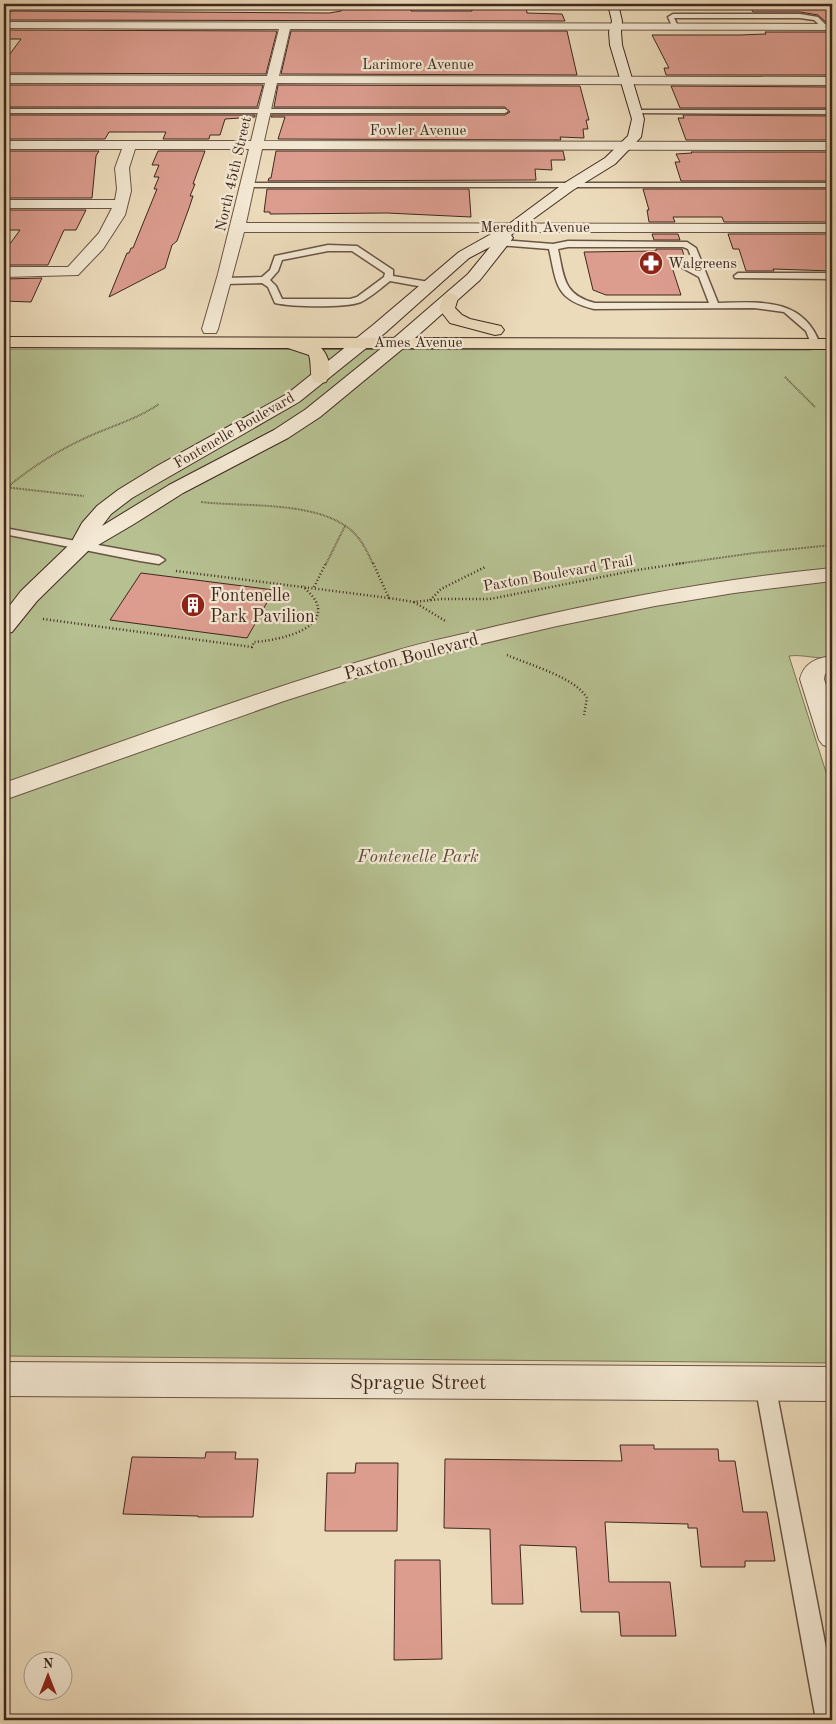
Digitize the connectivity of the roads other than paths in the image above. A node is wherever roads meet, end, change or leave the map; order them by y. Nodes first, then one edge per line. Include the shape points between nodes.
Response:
1 (600, 4) edge
2 (613, 4) edge
3 (234, 11) dead end
4 (4, 26) edge
5 (229, 26) junction
6 (285, 26) junction
7 (616, 26) junction
8 (828, 27) edge
9 (4, 80) edge
10 (272, 80) junction
11 (626, 81) junction
12 (832, 81) edge
13 (4, 111) edge
14 (264, 111) junction
15 (506, 111) dead end
16 (636, 112) junction
17 (832, 112) edge
18 (4, 145) edge
19 (130, 145) junction
20 (256, 145) junction
21 (625, 146) junction
22 (832, 146) edge
23 (571, 184) junction
24 (247, 185) junction
25 (832, 185) edge
26 (4, 204) edge
27 (120, 204) junction
28 (237, 227) junction
29 (514, 227) junction
30 (832, 228) edge
31 (673, 243) junction
32 (501, 244) junction
33 (553, 247) junction
34 (4, 272) edge
35 (702, 275) junction
36 (738, 276) dead end
37 (832, 276) edge
38 (388, 278) junction
39 (264, 280) junction
40 (224, 281) junction
41 (429, 285) junction
42 (450, 298) junction
43 (714, 305) junction
44 (4, 329) edge
45 (115, 329) junction
46 (210, 329) junction
47 (380, 330) junction
48 (414, 330) junction
49 (496, 330) junction
50 (832, 330) edge
51 (4, 334) edge
52 (812, 337) junction
53 (4, 342) edge
54 (287, 342) junction
55 (364, 342) junction
56 (400, 342) junction
57 (832, 344) edge
58 (320, 378) junction
59 (4, 531) edge
60 (80, 546) junction
61 (159, 560) dead end
62 (832, 574) edge
63 (4, 627) edge
64 (828, 663) edge
65 (832, 740) edge
66 (4, 792) edge
67 (4, 1379) edge
68 (765, 1384) junction
69 (832, 1384) edge
70 (828, 1720) edge

1 - 2 lane
2 - 7 street, Fontenelle Boulevard
3 - 5 street
4 - 5 street
5 - 6 street
6 - 7 street
6 - 10 street, North 45th Street
7 - 8 street
7 - 11 street, Fontenelle Boulevard via 616,45
9 - 10 street, Larimore Avenue
10 - 11 street, Larimore Avenue
10 - 14 street, North 45th Street
11 - 12 street, Larimore Avenue
11 - 16 street, Fontenelle Boulevard
13 - 14 lane
14 - 15 lane
14 - 20 street, North 45th Street
16 - 17 lane
16 - 21 street, Fontenelle Boulevard via 638,125 634,137
18 - 19 street, Fowler Avenue
19 - 20 street, Fowler Avenue
19 - 27 street via 122,169 124,190
20 - 21 street, Fowler Avenue
20 - 24 street, North 45th Street
21 - 22 street, Fowler Avenue
21 - 23 street, Fontenelle Boulevard via 610,161
23 - 24 lane
23 - 25 lane
23 - 29 street, Fontenelle Boulevard
24 - 28 street, North 45th Street
26 - 27 street
27 - 34 street via 104,239 72,272
28 - 29 street, Meredith Avenue
28 - 40 street, North 45th Street
29 - 30 street, Meredith Avenue
29 - 32 street, Fontenelle Boulevard
29 - 41 street, Fontenelle Boulevard via 464,255
31 - 33 lane
31 - 35 lane via 678,260
31 - 35 lane via 692,248
32 - 33 lane
32 - 42 street, Fontenelle Boulevard
33 - 43 lane via 563,285 567,294 576,301 594,306
35 - 43 lane
36 - 37 lane
38 - 39 lane via 360,299 336,303 278,301 272,286
38 - 39 lane via 390,272 354,248 328,248 278,258 273,274
38 - 41 lane
39 - 40 lane
40 - 46 street, North 45th Street
41 - 47 street, Fontenelle Boulevard
42 - 48 street, Fontenelle Boulevard
42 - 49 main road via 448,309 456,319
43 - 52 lane via 754,305 786,310
44 - 45 main road, Ames Avenue
45 - 46 main road, Ames Avenue
45 - 51 main road
46 - 47 main road, Ames Avenue
47 - 48 main road, Ames Avenue
47 - 55 street, Fontenelle Boulevard
48 - 49 main road, Ames Avenue
48 - 56 street, Fontenelle Boulevard
49 - 52 main road, Ames Avenue
50 - 52 main road, Ames Avenue
52 - 56 main road, Ames Avenue
52 - 57 main road, Ames Avenue
53 - 54 main road, Ames Avenue
54 - 55 main road, Ames Avenue
54 - 58 main road via 316,352 321,364
55 - 56 main road, Ames Avenue
55 - 58 street, Fontenelle Boulevard
56 - 60 street, Fontenelle Boulevard via 281,434 176,489
58 - 60 street, Fontenelle Boulevard via 269,413 125,494 89,527
59 - 60 lane
60 - 61 lane
60 - 63 street, Fontenelle Boulevard via 49,575
62 - 66 street, Paxton Boulevard via 655,599 402,656 283,693
64 - 65 street via 814,671 812,679
67 - 68 street, Sprague Street
68 - 69 street, Sprague Street
68 - 70 lane

